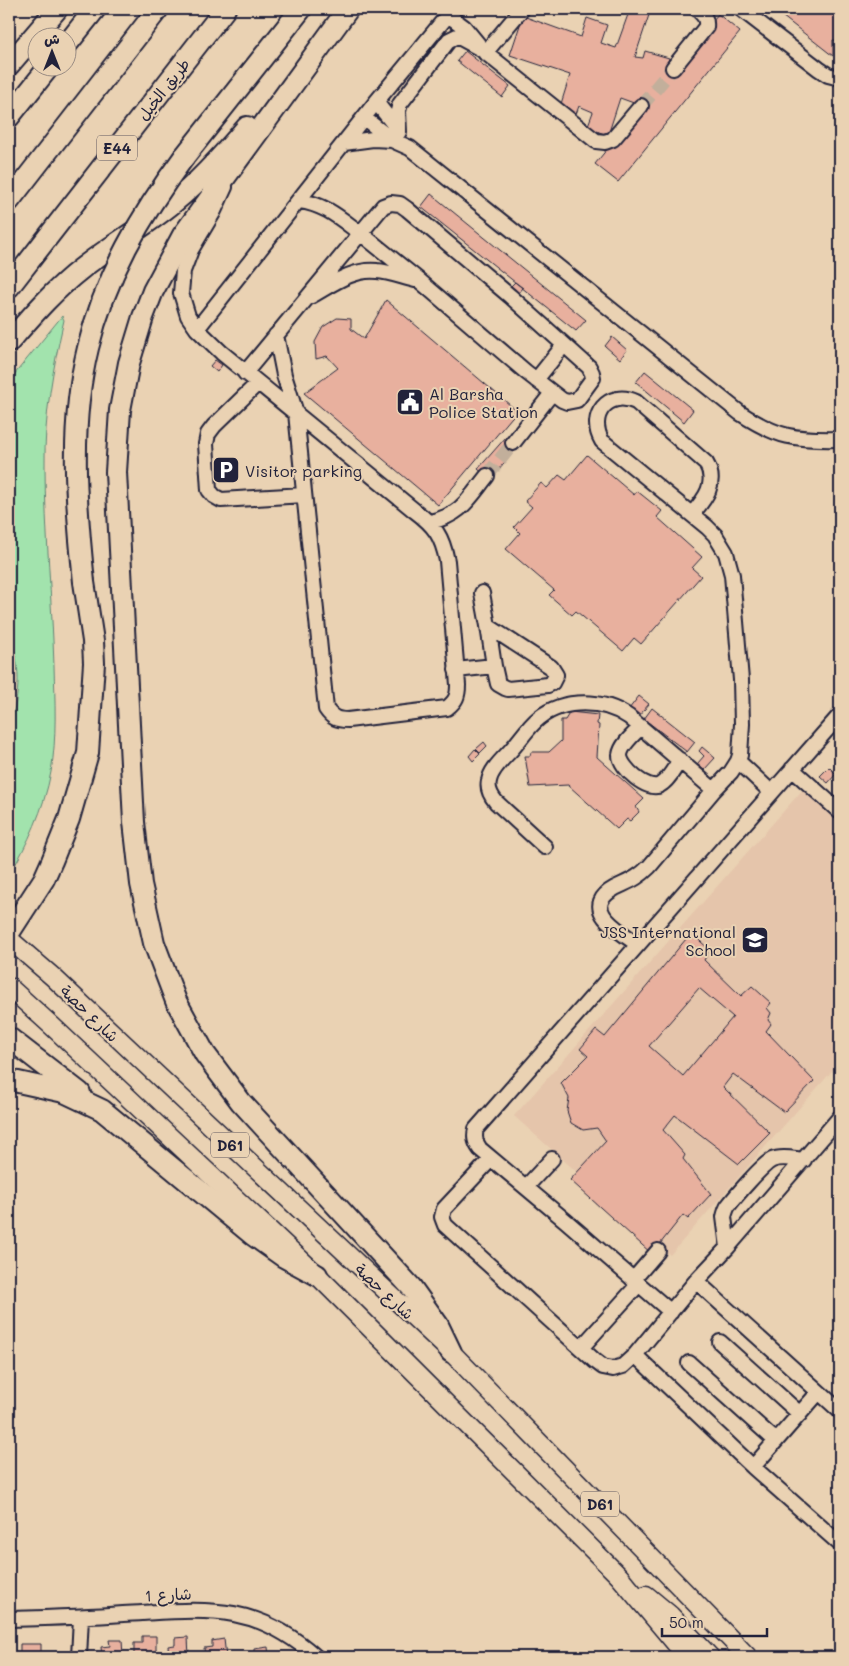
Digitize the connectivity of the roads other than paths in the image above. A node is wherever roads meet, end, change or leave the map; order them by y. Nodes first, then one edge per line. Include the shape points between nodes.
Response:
1 (57, 9) edge
2 (95, 9) edge
3 (158, 9) edge
4 (225, 9) edge
5 (301, 9) edge
6 (348, 9) edge
7 (522, 9) edge
8 (697, 9) edge
9 (742, 9) edge
10 (451, 12) edge
11 (78, 31) edge
12 (483, 51) junction
13 (9, 65) edge
14 (673, 68) tunnel mouth
15 (302, 71) junction
16 (40, 78) edge
17 (840, 78) edge
18 (376, 102) junction
19 (641, 106) tunnel mouth
20 (9, 117) edge
21 (364, 118) junction
22 (396, 136) junction
23 (344, 143) junction
24 (231, 170) junction
25 (314, 182) junction
26 (9, 200) edge
27 (300, 201) junction
28 (331, 211) junction
29 (359, 233) junction
30 (421, 282) junction
31 (9, 287) edge
32 (306, 298) junction
33 (197, 329) junction
34 (276, 336) junction
35 (9, 342) edge
36 (564, 345) junction
37 (245, 373) junction
38 (536, 380) junction
39 (258, 383) junction
40 (552, 393) junction
41 (296, 413) junction
42 (840, 438) edge
43 (514, 443) tunnel mouth
44 (487, 476) tunnel mouth
45 (304, 494) junction
46 (692, 514) junction
47 (430, 522) junction
48 (482, 593) dead end
49 (488, 626) junction
50 (494, 666) junction
51 (456, 670) junction
52 (840, 714) edge
53 (641, 727) junction
54 (680, 760) junction
55 (738, 762) junction
56 (792, 769) junction
57 (714, 790) junction
58 (772, 792) junction
59 (840, 811) edge
60 (545, 847) dead end
61 (9, 933) edge
62 (9, 939) edge
63 (638, 944) junction
64 (9, 988) edge
65 (9, 1038) edge
66 (9, 1080) edge
67 (102, 1110) junction
68 (840, 1117) edge
69 (552, 1158) dead end
70 (491, 1159) junction
71 (804, 1160) junction
72 (526, 1187) junction
73 (728, 1247) junction
74 (658, 1251) dead end
75 (317, 1275) junction
76 (696, 1281) junction
77 (635, 1282) junction
78 (671, 1312) junction
79 (720, 1342) dead end
80 (581, 1348) junction
81 (451, 1352) junction
82 (635, 1355) junction
83 (689, 1363) dead end
84 (818, 1393) junction
85 (840, 1412) edge
86 (800, 1414) junction
87 (776, 1441) junction
88 (753, 1466) junction
89 (840, 1544) edge
90 (619, 1576) junction
91 (81, 1617) junction
92 (9, 1619) edge
93 (79, 1657) edge
94 (316, 1657) edge
95 (687, 1657) edge
96 (710, 1657) edge
97 (748, 1657) edge

1 - 13 highway
2 - 11 highway
3 - 26 highway
4 - 31 highway, طريق الخيل / E44
5 - 61 highway, bridge via 155,198 129,241 105,295 87,350 76,465 77,522 93,648 88,753 55,854 44,879
6 - 15 highway
7 - 12 street
8 - 14 street via 705,16 706,27
9 - 17 street via 819,69
10 - 12 street
10 - 18 street
12 - 19 street via 596,141 613,139
12 - 22 street via 460,37 449,40 400,104
15 - 24 highway
15 - 35 highway via 267,104 188,191 80,270
16 - 20 highway
18 - 21 street
18 - 22 street
21 - 22 street
21 - 23 street
22 - 23 street
22 - 42 street via 740,414 775,433 795,438
23 - 25 street
24 - 33 street via 219,202 191,250 181,278 182,301
24 - 81 highway via 183,235 159,276 136,340 120,410 116,472 119,538 134,822 146,913 176,1001 205,1054 241,1102 415,1293 438,1324
25 - 27 street
25 - 28 street
27 - 28 street
27 - 33 street
28 - 29 street
29 - 30 street
29 - 32 street
29 - 36 street via 383,206 391,202 400,204
30 - 32 street via 377,270 361,272
30 - 38 street
32 - 34 street
33 - 37 street
34 - 37 street
34 - 41 street
36 - 38 street
36 - 40 street via 588,368 593,378 574,402 564,402
37 - 39 street
38 - 40 street
39 - 41 street
39 - 45 street via 208,434 209,490 221,500
40 - 43 street
41 - 45 street
41 - 47 street
44 - 47 street via 458,511
45 - 51 street via 326,709 331,716 348,720 447,708 455,702 458,694
46 - 46 street via 602,441 597,419 607,403 621,398 636,402 706,463 711,477 710,488
46 - 55 street via 721,543 731,569 741,680 742,724
47 - 51 street via 444,547 447,561
48 - 49 street
49 - 50 street
49 - 50 street via 551,667 555,680 548,685 504,688 498,684
50 - 51 street
52 - 56 street
53 - 54 street
53 - 54 street via 622,749 620,758 643,783 651,787 660,785
53 - 60 street via 611,706 585,703 560,708 534,722 495,769 488,784 493,797
54 - 57 street
55 - 57 street
55 - 58 street
56 - 58 street
56 - 59 street
57 - 63 street via 649,868 603,898 602,914
58 - 63 street
62 - 81 main road, شارع حصة / D61
63 - 70 street via 476,1129 476,1143
64 - 75 main road, D61
65 - 67 highway
66 - 67 highway via 64,1092
67 - 75 highway via 253,1235
68 - 71 street
69 - 72 street
70 - 72 street
70 - 80 street via 444,1209 444,1225
71 - 73 street
71 - 73 street via 772,1160 730,1204 724,1217
72 - 77 street
73 - 76 street
74 - 77 street
75 - 90 main road, D61
76 - 78 street
76 - 84 street
77 - 78 street
77 - 80 street
78 - 82 street
79 - 86 street
80 - 82 street via 603,1367 613,1369 623,1366
81 - 97 main road, شارع حصة / D61
82 - 88 street
83 - 87 street
84 - 85 street
84 - 86 street
86 - 87 street
87 - 88 street
88 - 89 street
90 - 95 main road, D61
90 - 96 main road via 670,1615
91 - 92 street, شارع 1
91 - 93 street
91 - 94 street, شارع 1 via 205,1610 231,1613 280,1630

